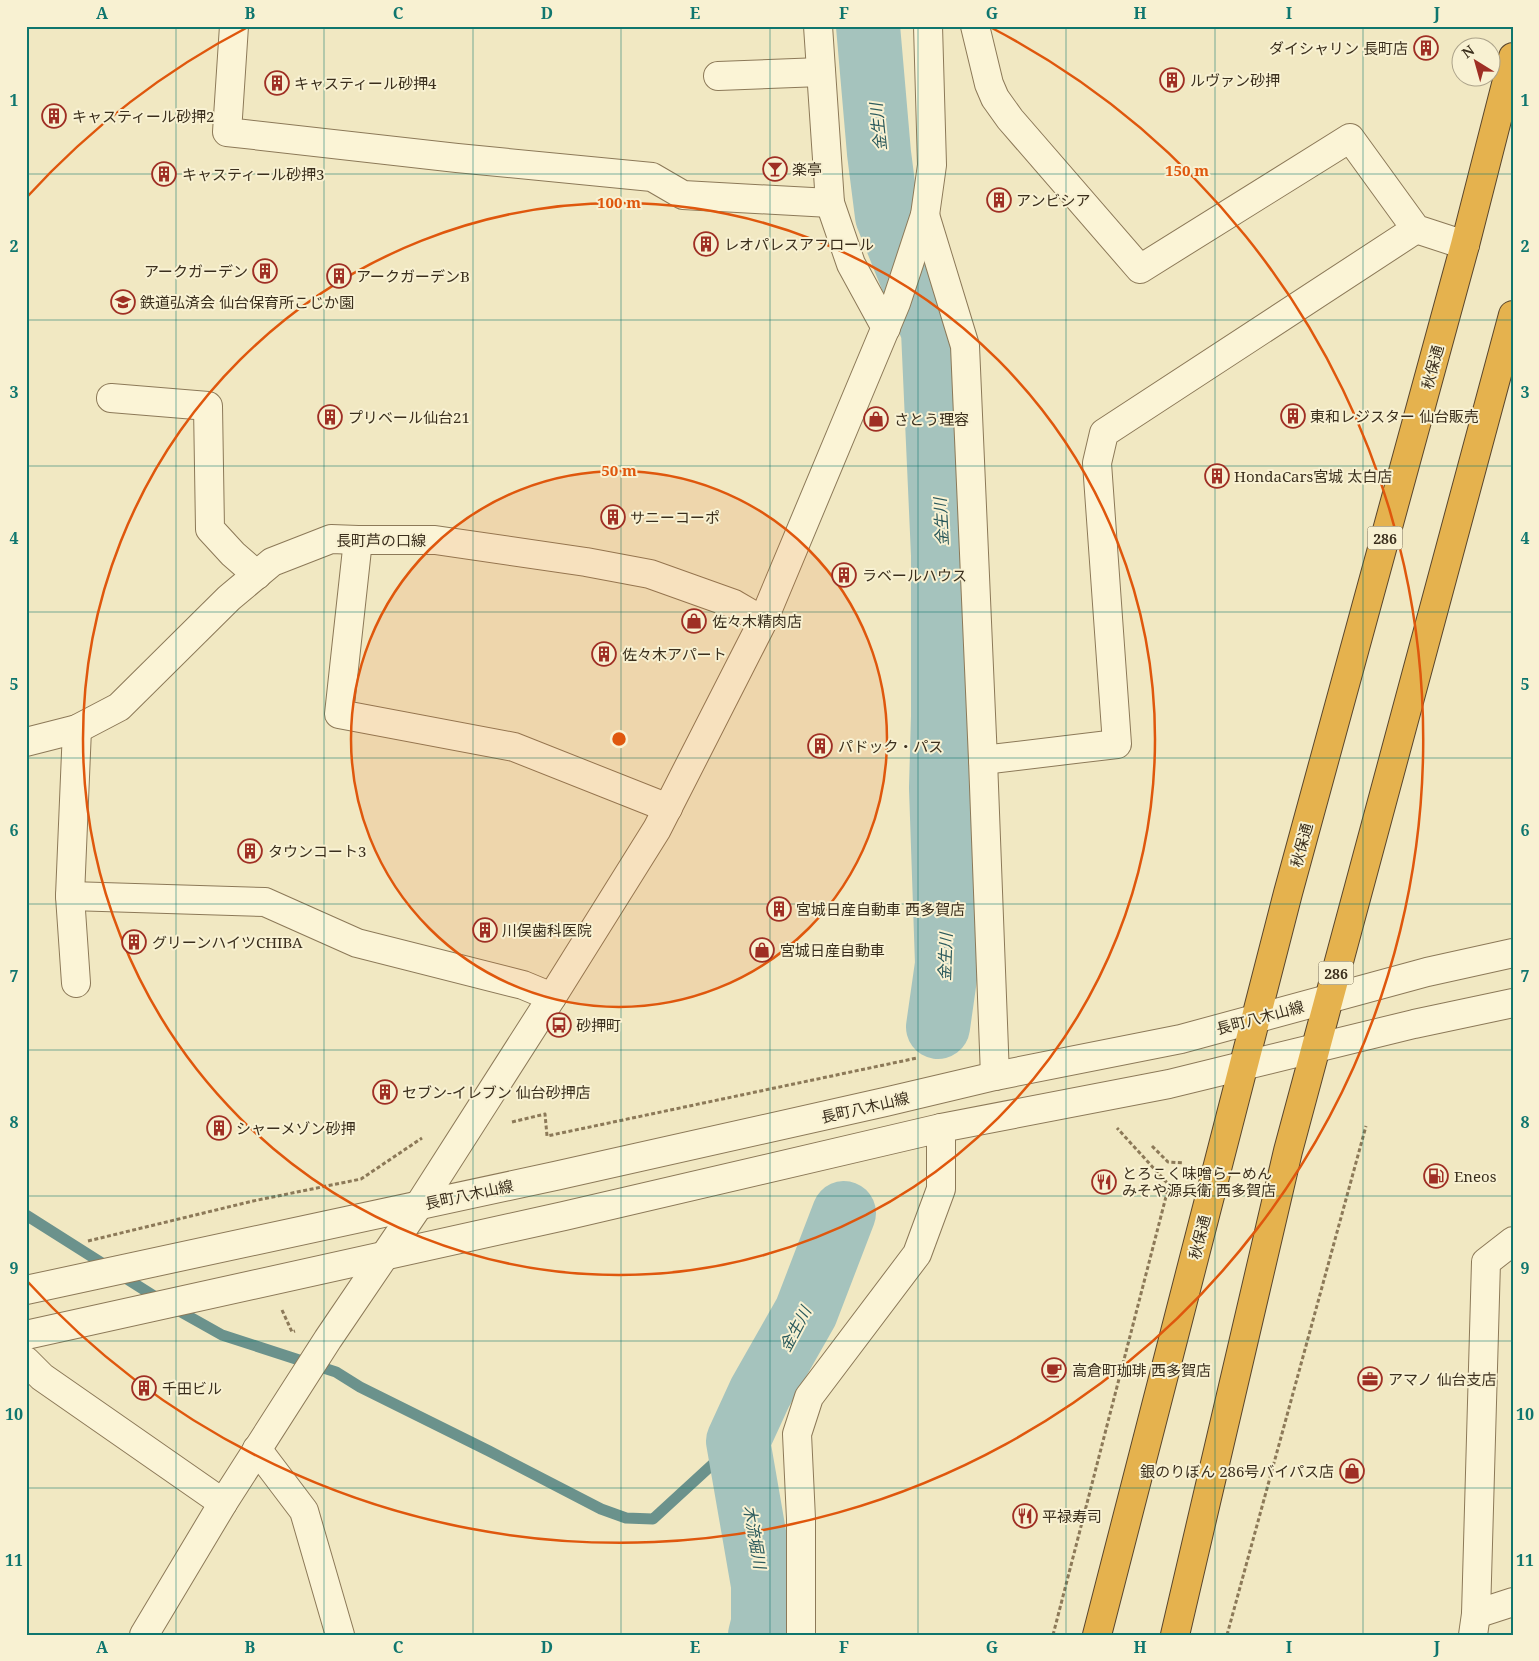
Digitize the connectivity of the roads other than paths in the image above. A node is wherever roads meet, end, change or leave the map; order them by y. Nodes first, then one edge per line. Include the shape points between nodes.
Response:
1 (234, 26) edge
2 (818, 26) edge
3 (928, 26) edge
4 (975, 26) edge
5 (1513, 57) edge
6 (821, 72) junction
7 (718, 76) dead end
8 (830, 203) junction
9 (925, 215) junction
10 (1416, 229) junction
11 (1465, 245) junction
12 (1513, 315) edge
13 (886, 328) junction
14 (111, 398) dead end
15 (358, 540) junction
16 (256, 575) junction
17 (764, 621) junction
18 (77, 729) junction
19 (26, 742) edge
20 (983, 760) junction
21 (668, 808) junction
22 (70, 896) junction
23 (1513, 953) edge
24 (76, 983) dead end
25 (552, 998) junction
26 (1329, 998) junction
27 (1513, 1003) edge
28 (1256, 1018) junction
29 (1316, 1048) junction
30 (1244, 1066) junction
31 (995, 1076) junction
32 (941, 1128) junction
33 (419, 1205) junction
34 (1513, 1241) edge
35 (385, 1256) junction
36 (26, 1290) edge
37 (26, 1335) edge
38 (32, 1373) edge
39 (258, 1449) junction
40 (223, 1503) junction
41 (1513, 1602) edge
42 (1475, 1624) edge
43 (144, 1635) edge
44 (340, 1635) edge
45 (801, 1635) edge
46 (1097, 1635) edge
47 (1175, 1635) edge

1 - 8 street via 227,132 652,177 683,195
2 - 6 street
3 - 9 street via 932,165
4 - 10 street via 995,98 1140,269 1350,138
5 - 11 highway, 秋保通 / 286
6 - 7 street
6 - 8 street
8 - 13 street via 850,264
9 - 13 street
9 - 20 street via 965,346
10 - 11 street
10 - 20 street via 1104,433 1097,463 1117,744
11 - 28 highway, 秋保通 / 286
12 - 26 highway, 286
13 - 17 street
14 - 16 street via 208,406 210,529
15 - 16 street, 長町芦の口線 via 331,539 272,562
15 - 17 street, 長町芦の口線 via 435,540 641,572 734,604
15 - 21 street via 338,714 514,747
16 - 18 street, 長町芦の口線 via 119,706
17 - 21 street
18 - 19 street, 長町芦の口線
18 - 22 street
20 - 31 street
21 - 25 street
22 - 24 street
22 - 25 street via 265,902 357,943 523,985
23 - 26 street, 長町八木山線
25 - 33 street
26 - 28 street, 長町八木山線
26 - 29 highway, 286
27 - 29 street
28 - 30 highway, 秋保通 / 286
28 - 31 street, 長町八木山線 via 1181,1039
29 - 30 street
29 - 47 highway, 286 via 1288,1151
30 - 32 street via 1169,1084
30 - 46 highway, 秋保通 / 286
31 - 33 street, 長町八木山線
32 - 35 street
32 - 45 street via 941,1189 917,1254 808,1397 797,1434
33 - 35 street
33 - 36 street, 長町八木山線
34 - 42 street via 1486,1262
35 - 37 street
35 - 39 street via 328,1338
38 - 40 street
39 - 40 street
39 - 44 street via 304,1511
40 - 43 street
41 - 42 street

